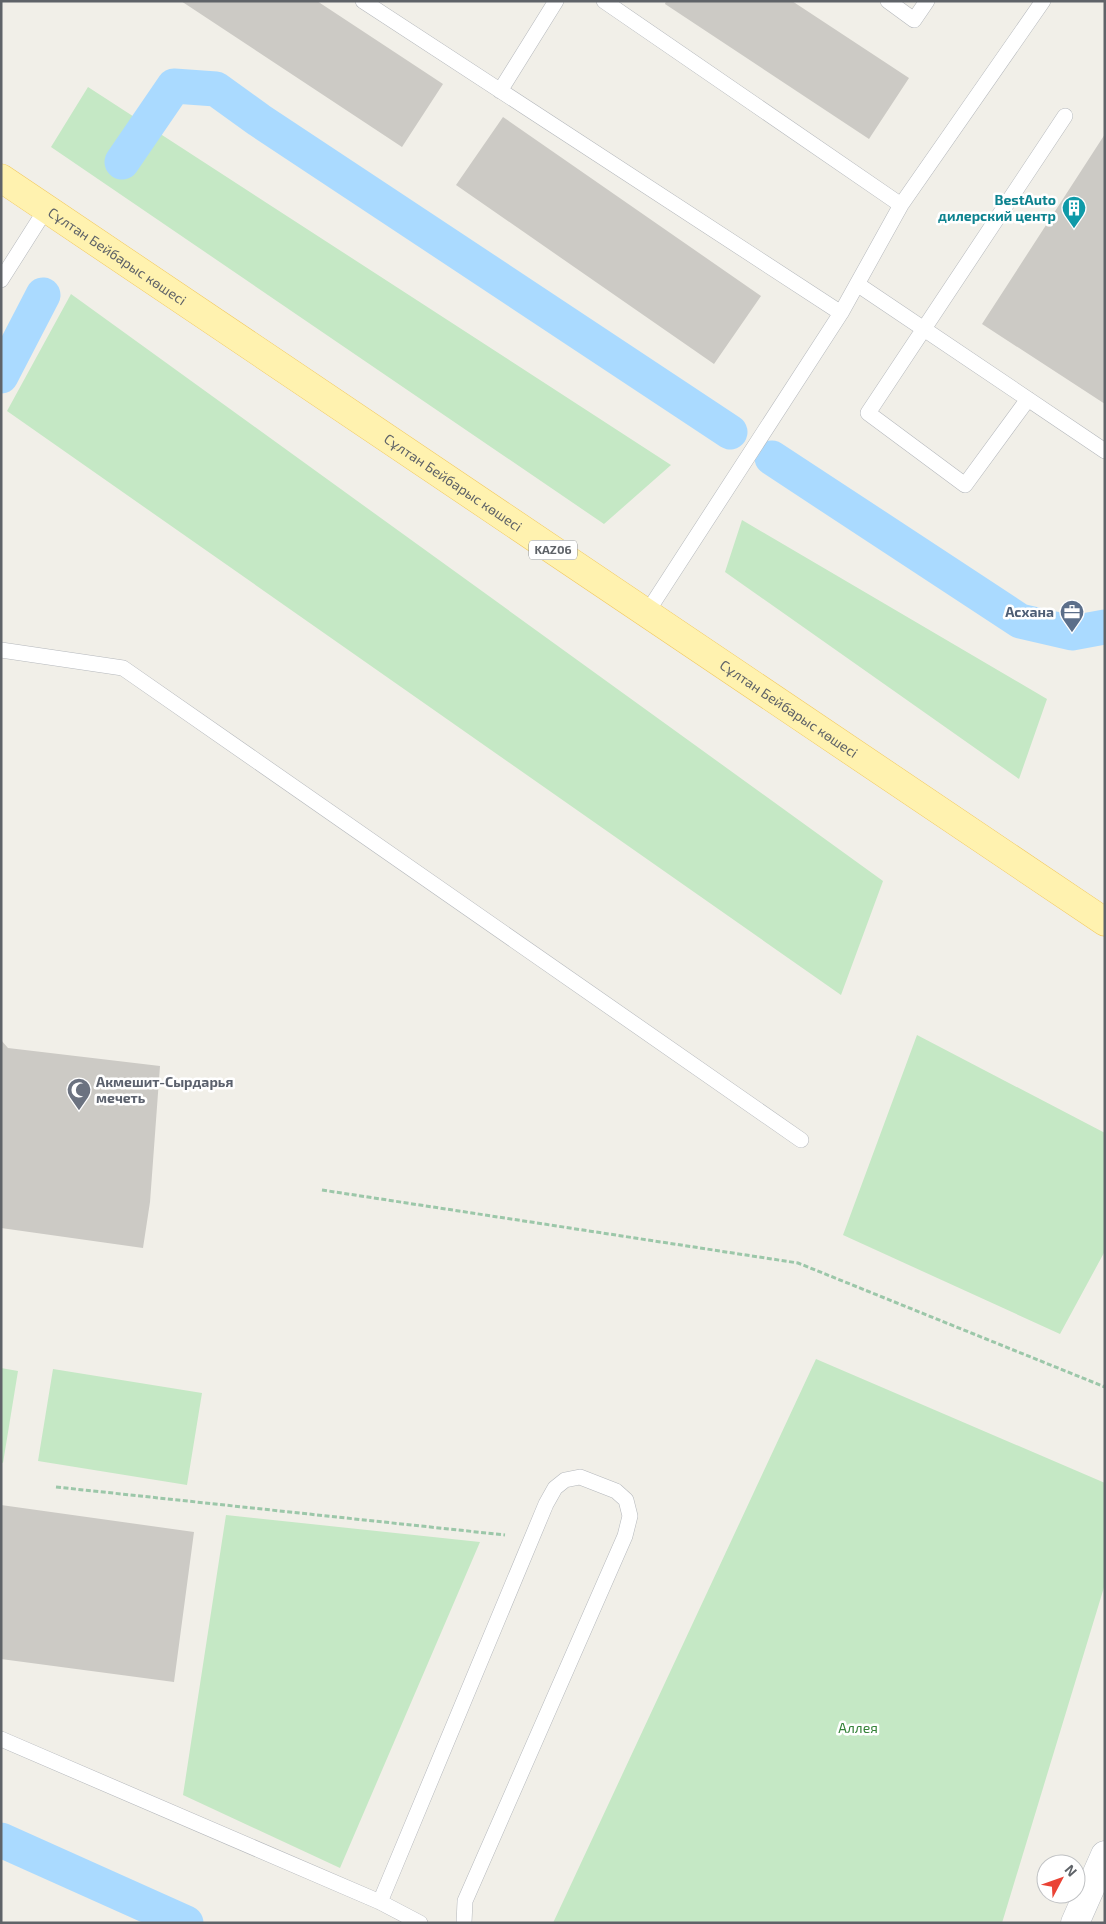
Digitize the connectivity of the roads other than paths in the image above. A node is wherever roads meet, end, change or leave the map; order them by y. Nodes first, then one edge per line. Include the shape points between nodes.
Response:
1 (363, 1) edge
2 (556, 1) edge
3 (888, 1) edge
4 (927, 1) edge
5 (1043, 1) edge
6 (610, 3) edge
7 (500, 91) junction
8 (1065, 116) dead end
9 (1, 178) edge
10 (901, 205) junction
11 (46, 209) junction
12 (1, 280) edge
13 (857, 284) junction
14 (841, 313) junction
15 (923, 328) junction
16 (1028, 399) junction
17 (1105, 451) edge
18 (646, 614) junction
19 (1, 650) edge
20 (1105, 922) edge
21 (801, 1140) dead end
22 (1, 1738) edge
23 (1105, 1855) edge
24 (380, 1902) junction
25 (420, 1923) edge
26 (464, 1923) edge
27 (1075, 1923) edge

1 - 7 lane
2 - 7 lane
3 - 4 lane via 914,20
5 - 10 lane
6 - 10 lane
7 - 14 lane
8 - 15 lane
9 - 11 main road, Сұлтан Бейбарыс көшесі / KAZ06
10 - 13 lane
11 - 12 lane
11 - 18 main road, Сұлтан Бейбарыс көшесі / KAZ06
13 - 14 lane
13 - 15 lane
14 - 18 lane
15 - 16 lane
15 - 16 lane via 868,413 965,485
16 - 17 lane
18 - 20 main road, Сұлтан Бейбарыс көшесі / KAZ06
19 - 21 lane via 123,668
22 - 24 lane
23 - 27 main road
24 - 25 lane
24 - 26 lane via 546,1504 555,1488 565,1480 580,1476 616,1491 626,1500 630,1516 625,1536 465,1901

